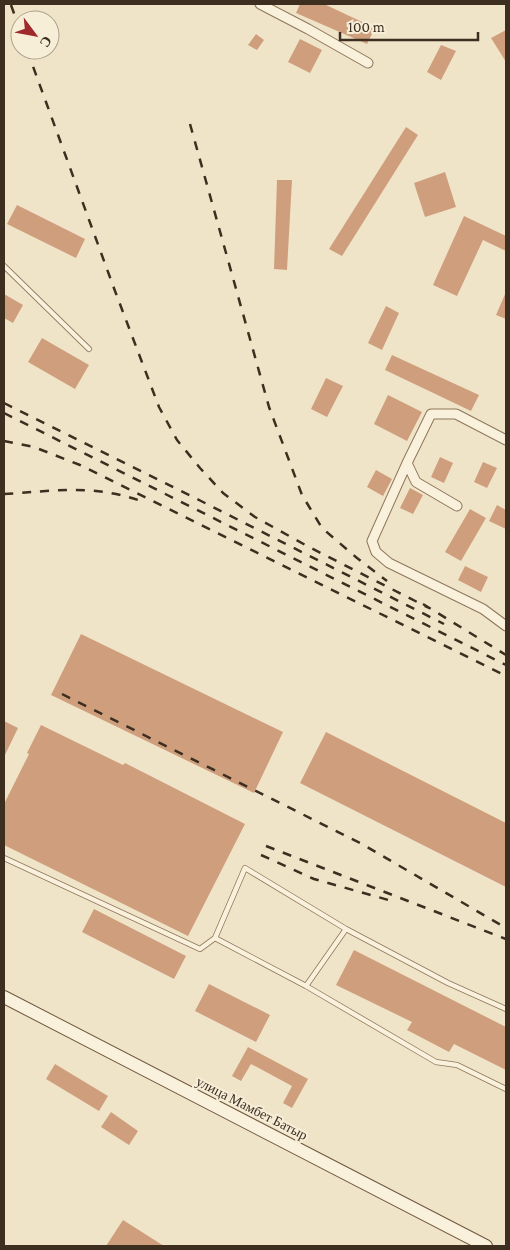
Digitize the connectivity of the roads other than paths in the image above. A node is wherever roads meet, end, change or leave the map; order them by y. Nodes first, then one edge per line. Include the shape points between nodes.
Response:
1 (260, 4) edge
2 (368, 63) dead end
3 (4, 266) edge
4 (89, 349) dead end
5 (506, 440) edge
6 (407, 464) junction
7 (457, 506) dead end
8 (506, 626) edge
9 (4, 858) edge
10 (346, 929) junction
11 (215, 938) junction
12 (306, 986) junction
13 (4, 997) edge
14 (506, 1009) edge
15 (506, 1088) edge
16 (486, 1246) edge

1 - 2 street
3 - 4 lane
5 - 6 street via 456,414 431,414
6 - 7 street via 416,482
6 - 8 street via 372,541 376,552 389,563 482,609
9 - 11 lane via 200,950
10 - 11 lane via 245,868
10 - 12 lane
10 - 14 lane via 448,983
11 - 12 lane
12 - 15 lane via 436,1062 457,1064
13 - 16 main road, улица Мамбет Батыр

